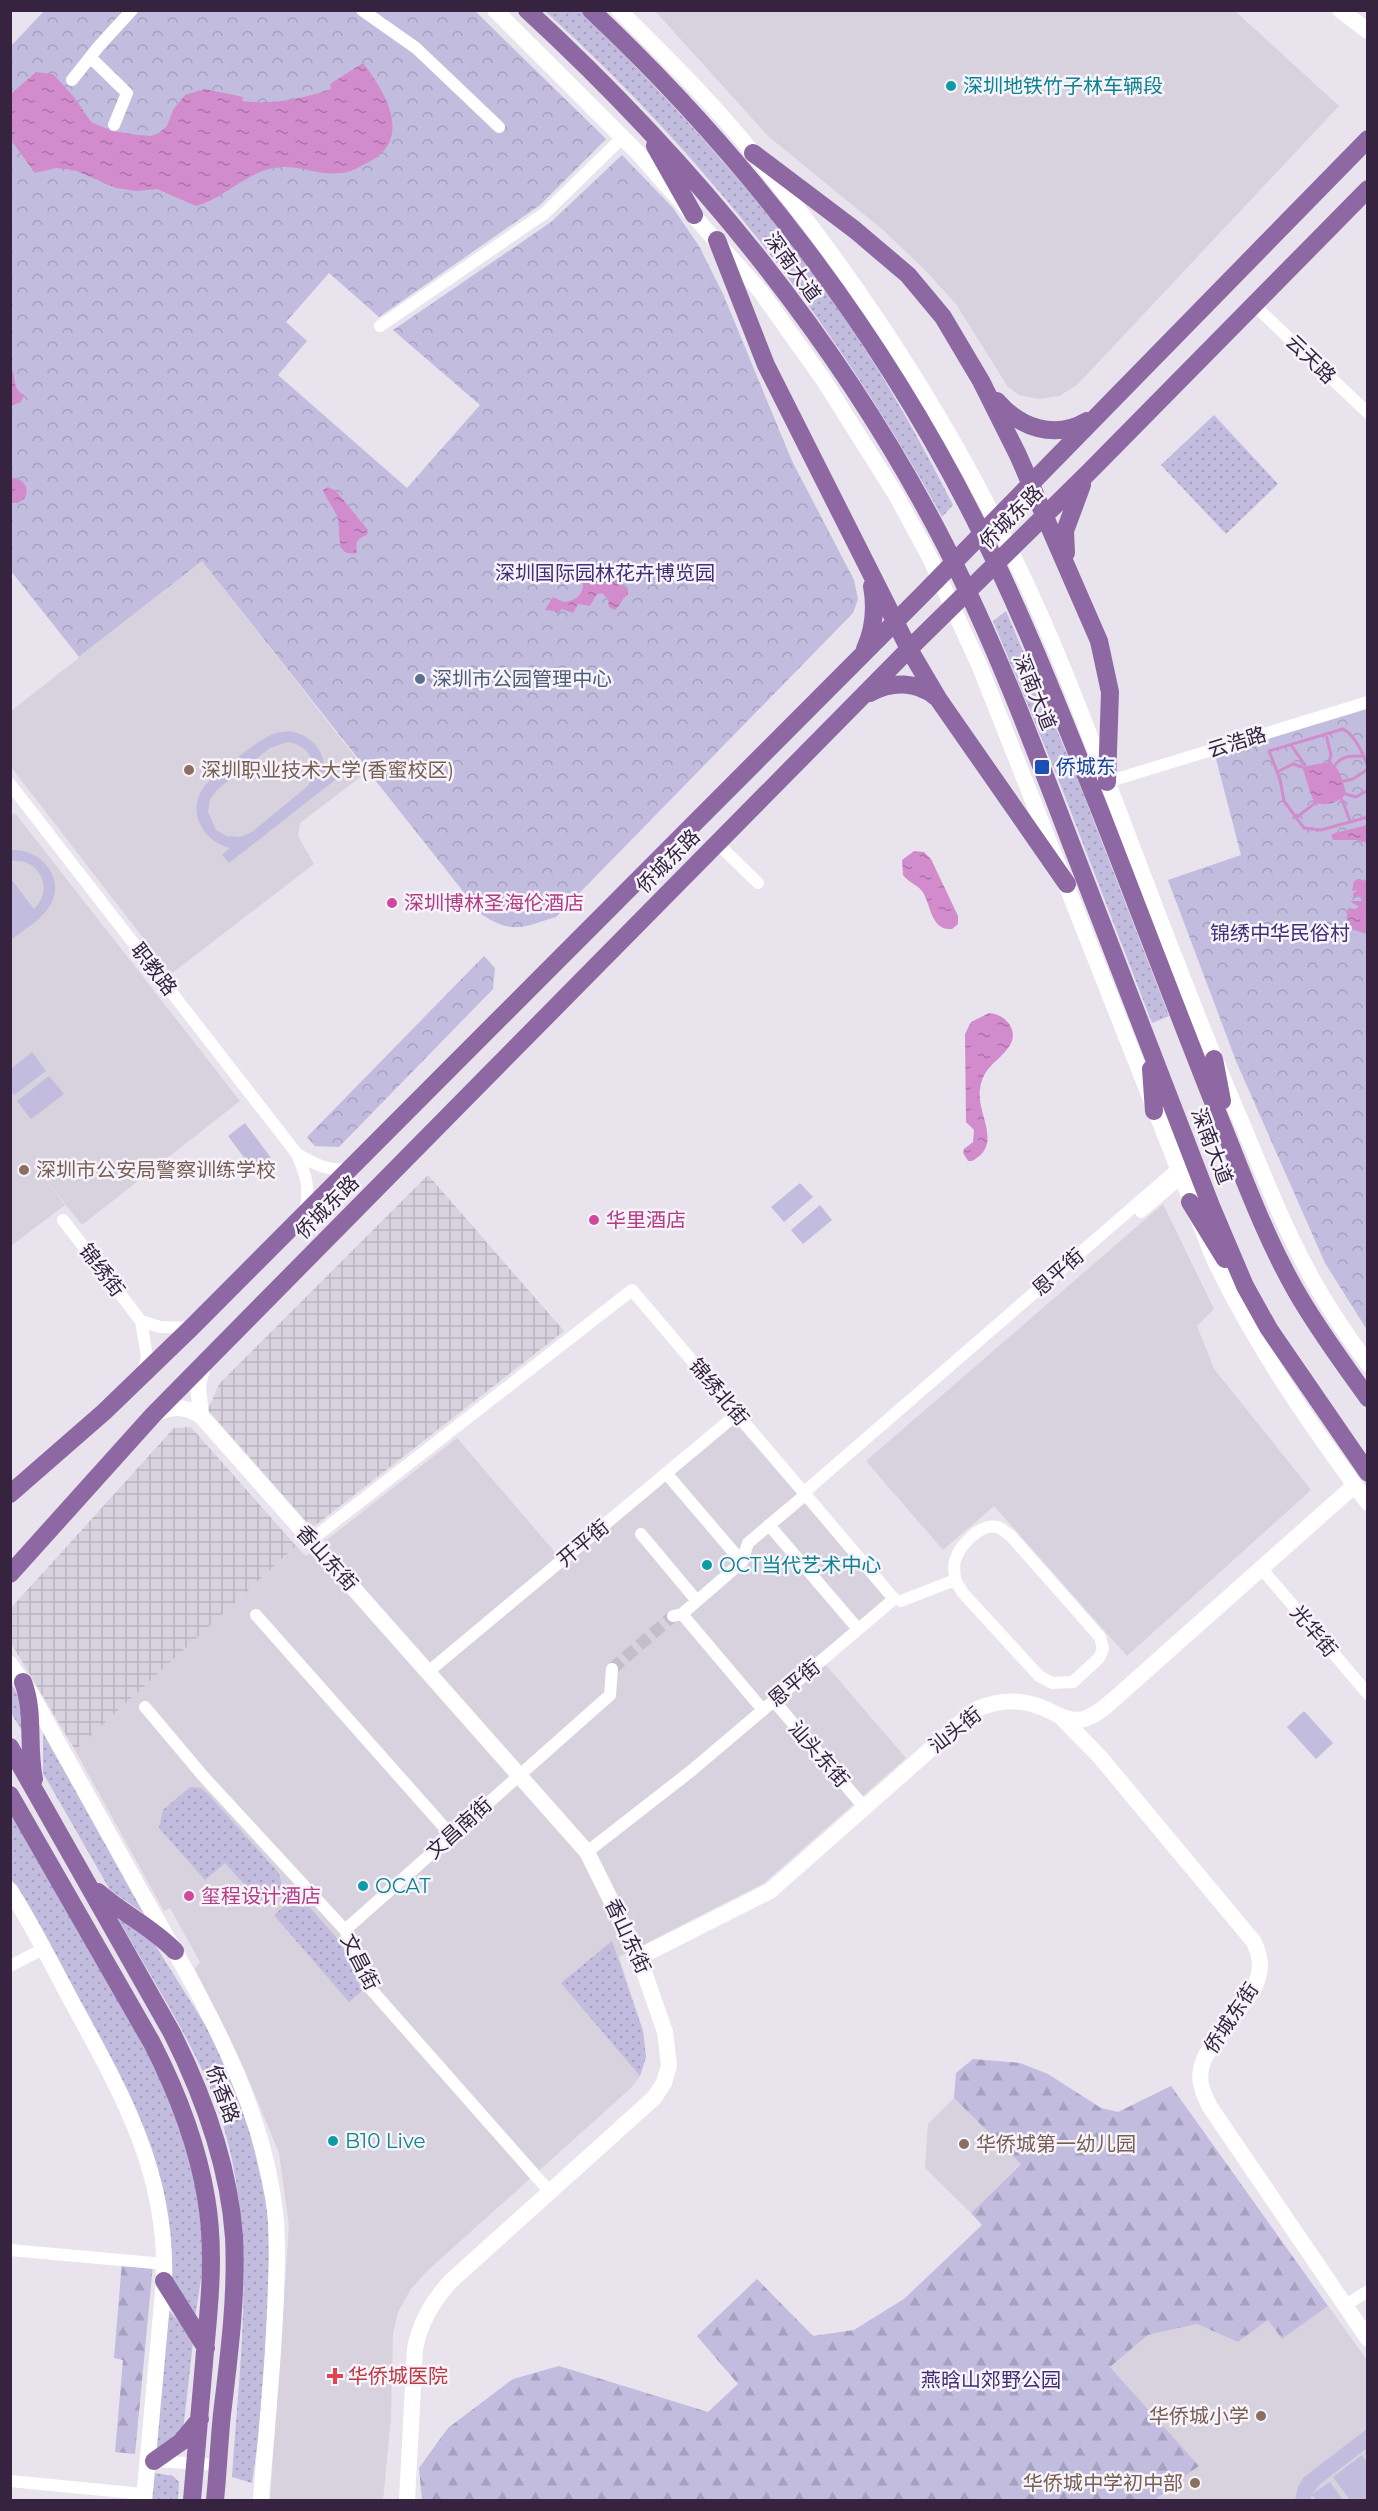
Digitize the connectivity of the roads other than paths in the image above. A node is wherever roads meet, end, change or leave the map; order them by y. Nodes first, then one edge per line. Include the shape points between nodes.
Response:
1 (132, 10) edge
2 (362, 10) edge
3 (495, 10) edge
4 (519, 10) edge
5 (527, 10) edge
6 (591, 10) edge
7 (619, 10) edge
8 (1340, 10) edge
9 (549, 31) junction
10 (1368, 31) edge
11 (91, 58) junction
12 (72, 80) dead end
13 (634, 114) junction
14 (114, 125) dead end
15 (499, 127) dead end
16 (622, 138) junction
17 (1368, 139) edge
18 (753, 153) junction
19 (1368, 189) edge
20 (694, 215) junction
21 (717, 240) junction
22 (1254, 305) junction
23 (380, 326) dead end
24 (981, 381) junction
25 (1101, 413) junction
26 (1368, 413) edge
27 (1089, 472) junction
28 (1030, 483) junction
29 (1045, 515) junction
30 (869, 572) junction
31 (1071, 575) junction
32 (895, 622) junction
33 (909, 649) junction
34 (863, 654) junction
35 (860, 698) junction
36 (939, 700) junction
37 (1368, 702) edge
38 (1107, 782) junction
39 (10, 784) edge
40 (717, 843) junction
41 (758, 883) dead end
42 (1067, 884) junction
43 (1150, 1049) junction
44 (1214, 1059) junction
45 (1154, 1111) junction
46 (1230, 1144) junction
47 (297, 1154) junction
48 (350, 1169) junction
49 (1179, 1174) junction
50 (1190, 1202) junction
51 (305, 1214) junction
52 (63, 1220) dead end
53 (1245, 1286) junction
54 (141, 1321) junction
55 (191, 1328) junction
56 (1368, 1364) edge
57 (203, 1365) junction
58 (143, 1375) junction
59 (1366, 1396) edge
60 (737, 1414) junction
61 (153, 1415) junction
62 (201, 1416) junction
63 (666, 1473) junction
64 (1361, 1479) edge
65 (10, 1494) edge
66 (805, 1495) junction
67 (1368, 1503) edge
68 (769, 1525) junction
69 (641, 1534) dead end
70 (311, 1540) junction
71 (30, 1553) junction
72 (10, 1562) edge
73 (742, 1562) junction
74 (1261, 1568) junction
75 (10, 1574) edge
76 (955, 1580) junction
77 (897, 1600) junction
78 (697, 1601) junction
79 (914, 1606) dead end
80 (256, 1615) dead end
81 (858, 1629) junction
82 (10, 1664) edge
83 (612, 1669) tunnel mouth
84 (428, 1672) junction
85 (23, 1682) junction
86 (1368, 1694) edge
87 (774, 1701) junction
88 (1112, 1701) junction
89 (145, 1707) dead end
90 (764, 1710) junction
91 (1061, 1717) junction
92 (10, 1748) edge
93 (1100, 1757) junction
94 (519, 1774) junction
95 (10, 1795) edge
96 (38, 1795) junction
97 (864, 1807) junction
98 (451, 1835) junction
99 (588, 1852) junction
100 (90, 1886) junction
101 (10, 1890) edge
102 (345, 1930) junction
103 (43, 1949) junction
104 (175, 1951) junction
105 (639, 1957) junction
106 (10, 1966) edge
107 (549, 2191) junction
108 (10, 2250) edge
109 (165, 2272) junction
110 (1368, 2290) edge
111 (1344, 2306) junction
112 (1368, 2339) edge
113 (206, 2348) junction
114 (200, 2417) junction
115 (222, 2417) junction
116 (150, 2460) junction
117 (195, 2464) junction
118 (218, 2465) junction
119 (10, 2481) edge
120 (144, 2497) edge
121 (192, 2500) edge
122 (215, 2500) edge
123 (261, 2500) edge
124 (407, 2500) edge

1 - 11 street
2 - 15 street via 416,48
3 - 16 main road
4 - 9 main road
5 - 9 main road, 深南大道
6 - 46 main road, 深南大道 via 735,159 821,268 903,390 939,452 1025,627
7 - 18 main road
8 - 10 main road
9 - 13 main road, 深南大道
11 - 12 street
11 - 14 street via 128,93
13 - 20 main road
13 - 43 main road, 深南大道 via 748,243 838,367 910,481 944,543 995,654
16 - 20 main road
16 - 23 street via 545,213
17 - 25 main road, 侨城东路
18 - 24 main road via 908,275 943,317
18 - 38 main road via 884,330 952,438 1039,614
19 - 22 main road, 侨城东路
20 - 21 main road
21 - 30 main road via 766,365
21 - 42 main road via 761,292 823,379 896,495 981,668
22 - 26 street, 云天路
22 - 27 main road, 侨城东路
24 - 25 main road via 1005,410 1040,429 1071,428
24 - 28 main road
25 - 28 main road, 侨城东路
27 - 29 main road, 侨城东路
27 - 31 main road via 1065,531
28 - 29 main road
28 - 32 main road, 侨城东路
29 - 31 main road
29 - 33 main road, 侨城东路
30 - 32 main road
30 - 34 main road via 874,608 870,638
31 - 38 main road via 1106,666 1110,692
32 - 33 main road
32 - 34 main road, 侨城东路
33 - 35 main road, 侨城东路
33 - 36 main road
34 - 48 main road, 侨城东路
35 - 36 main road via 886,686 908,684
35 - 40 main road, 侨城东路
36 - 42 main road
37 - 38 street, 云浩路
38 - 44 main road
39 - 47 street, 职教路
40 - 41 street
40 - 57 main road, 侨城东路
42 - 45 main road
43 - 45 main road
43 - 53 main road, 深南大道
44 - 46 main road
44 - 56 main road via 1308,1272
45 - 49 main road
46 - 59 main road, 深南大道 via 1296,1292
47 - 48 street, 职教路 via 317,1166
47 - 51 street, 职教路 via 307,1177
48 - 51 main road, 侨城东路
49 - 50 main road
49 - 66 street, 恩平街
50 - 53 main road
50 - 64 main road via 1236,1304 1267,1358 1300,1410
51 - 55 main road, 侨城东路
52 - 54 street, 锦绣街
53 - 64 main road, 深南大道
54 - 55 street via 160,1327
54 - 58 street, 锦绣街 via 147,1356
55 - 58 main road, 侨城东路
57 - 61 main road, 侨城东路
57 - 62 main road via 198,1385
58 - 65 main road, 侨城东路
60 - 63 street, 开平街
60 - 66 street, 锦绣北街
60 - 70 street, 锦绣北街 via 632,1290
61 - 62 main road via 180,1407
61 - 71 main road, 侨城东路
62 - 70 main road, 香山东街
63 - 73 street
63 - 84 street, 开平街
64 - 67 main road
64 - 74 main road, 汕头街
66 - 68 street, 恩平街
66 - 77 street
68 - 73 street, 恩平街 via 747,1543
68 - 81 street
69 - 78 street
70 - 84 main road, 香山东街
71 - 72 main road
71 - 75 main road, 侨城东路
73 - 78 street
74 - 86 street, 光华街
74 - 88 main road, 汕头街
76 - 76 street via 1039,1676 1052,1683 1073,1682 1099,1658 1103,1649 1100,1638 1010,1535 998,1527 981,1530 959,1549 954,1563
76 - 77 street, 恩平街
77 - 79 street
77 - 81 street, 恩平街
78 - 90 street via 677,1615
80 - 98 street
81 - 87 street, 恩平街
82 - 85 main road
83 - 94 street, 文昌南街 via 610,1695
84 - 94 main road, 香山东街
85 - 96 main road via 30,1708 30,1761
85 - 104 main road
87 - 90 street, 恩平街
87 - 97 street, 汕头东街
88 - 91 main road, 汕头街 via 1085,1719
88 - 93 main road via 1095,1730 1094,1744
89 - 102 street, 文昌街 via 202,1776
90 - 99 street, 恩平街
91 - 93 main road, 侨城东街
91 - 97 main road, 汕头街 via 1021,1701 986,1705 964,1718
92 - 96 main road, 侨香路
93 - 111 main road, 侨城东街 via 1254,1942 1260,1960 1259,1978 1206,2055 1200,2085 1210,2107
94 - 98 street, 文昌南街
94 - 99 main road, 香山东街
95 - 113 main road via 152,2043 186,2121 207,2199 210,2306
96 - 100 main road, 侨香路
97 - 105 main road, 汕头街 via 770,1891
98 - 102 street, 文昌南街
99 - 105 main road, 香山东街
100 - 104 main road via 160,1935
100 - 115 main road, 侨香路 via 193,2073 218,2150 234,2235 235,2278
101 - 103 main road
102 - 107 street, 文昌街 via 369,1988
103 - 106 street
103 - 109 main road via 131,2111 159,2202
104 - 123 main road via 242,2085 268,2169 278,2253
105 - 107 main road, 香山东街 via 668,2045 669,2065 664,2083 648,2104
107 - 124 main road, 香山东街 via 452,2280 424,2318 414,2359
108 - 109 street
109 - 113 main road
109 - 116 main road
110 - 111 street
111 - 112 main road, 侨城东街
113 - 114 main road
114 - 115 main road
114 - 116 main road via 181,2442
114 - 117 main road
115 - 118 main road, 侨香路
116 - 117 street
116 - 120 main road
117 - 118 street
117 - 121 main road
118 - 122 main road, 侨香路
119 - 120 street

